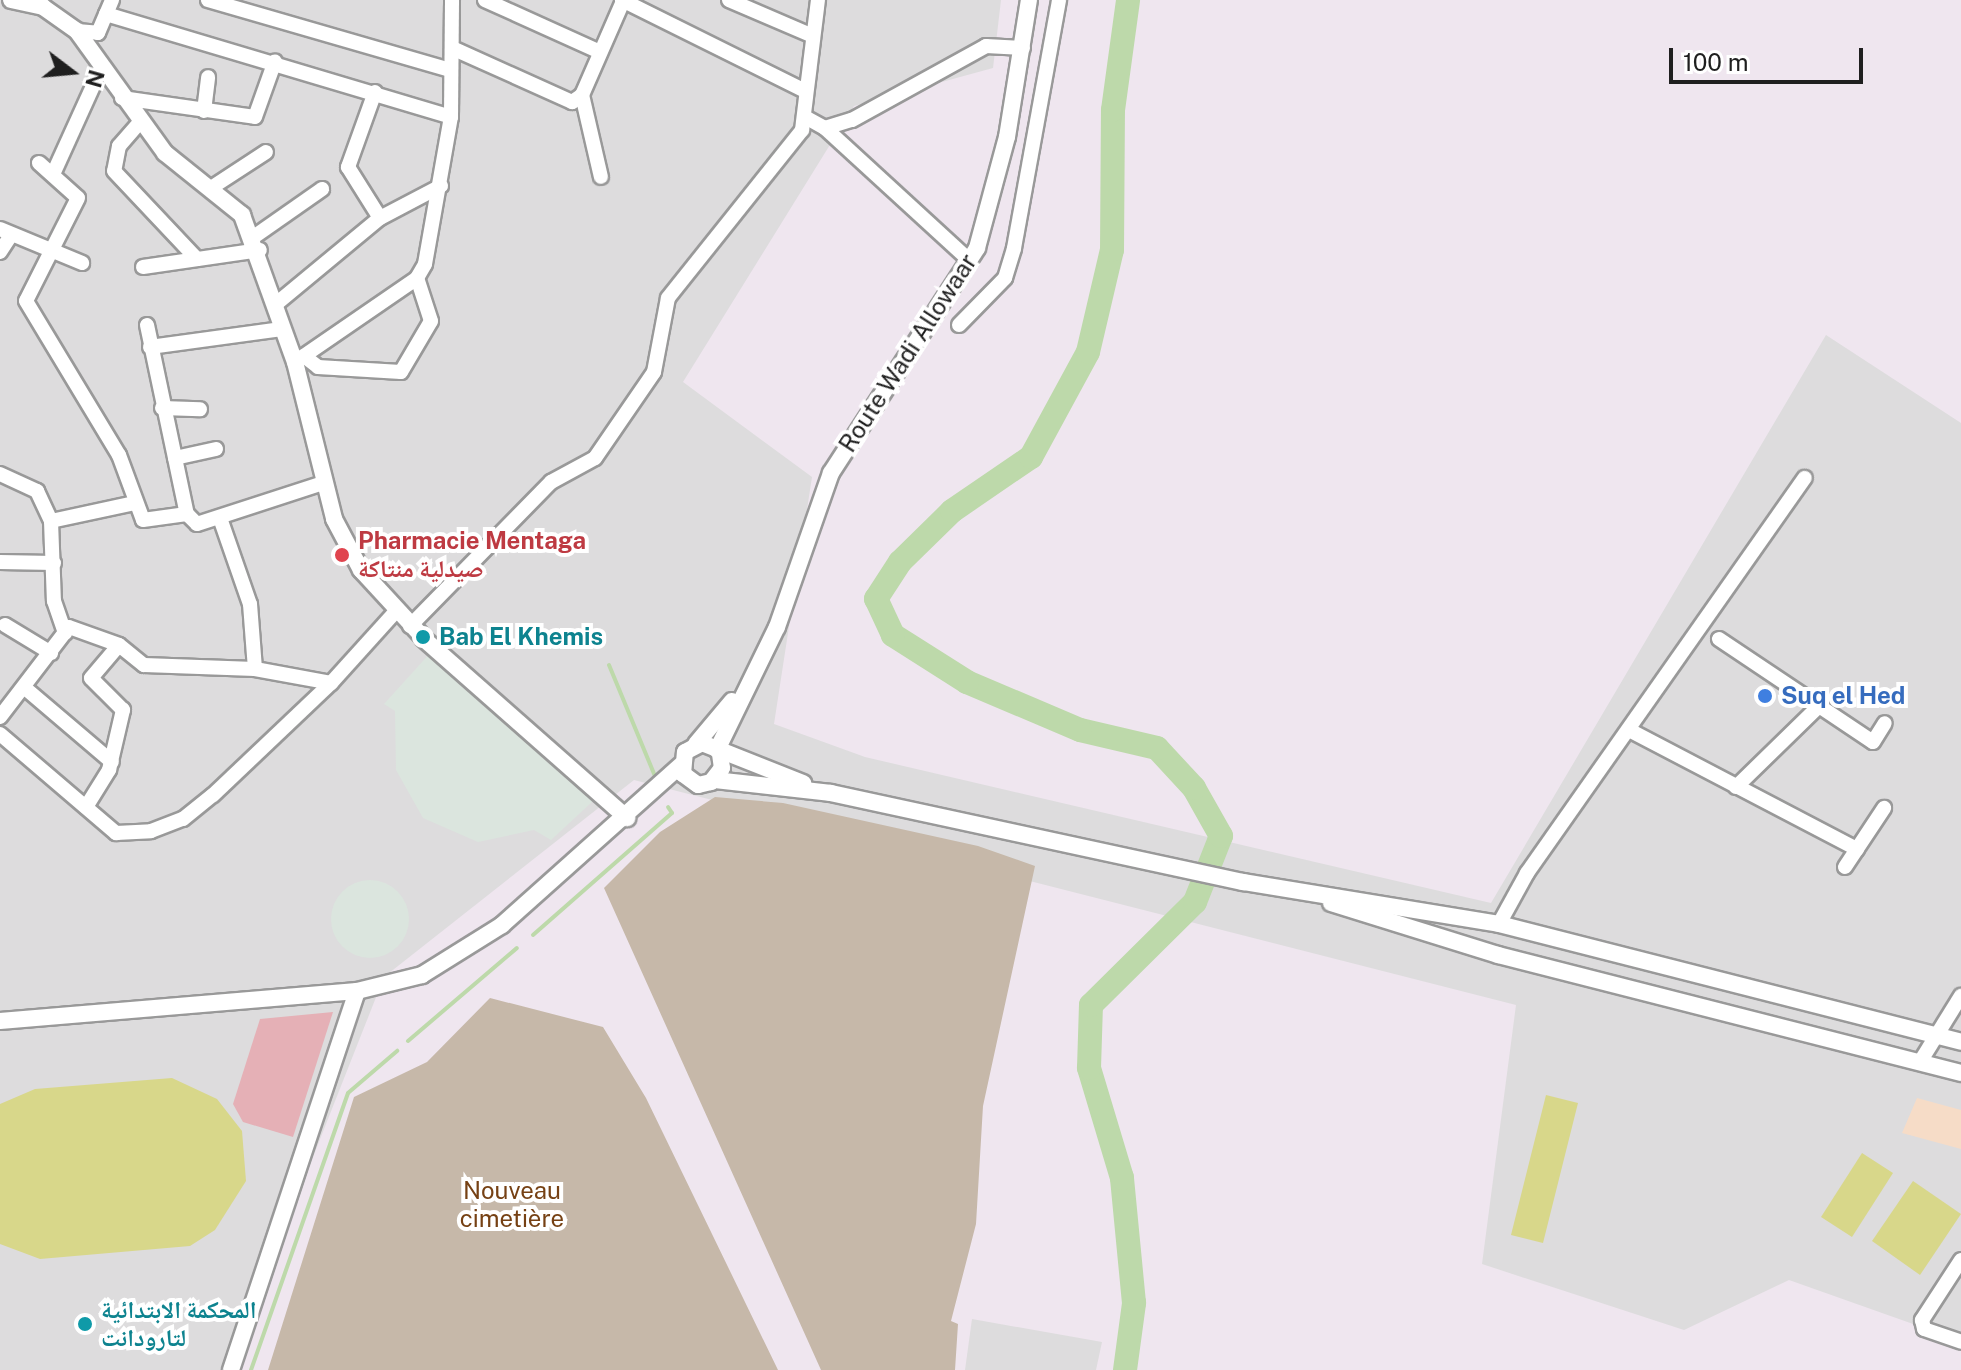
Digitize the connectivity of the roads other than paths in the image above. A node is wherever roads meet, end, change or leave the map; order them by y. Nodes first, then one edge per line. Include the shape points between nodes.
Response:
1 (11, 0) edge
2 (208, 0) edge
3 (452, 0) edge
4 (485, 0) edge
5 (623, 0) edge
6 (729, 0) edge
7 (818, 0) edge
8 (1029, 0) edge
9 (1059, 0) edge
10 (44, 4) edge
11 (751, 4) edge
12 (649, 5) edge
13 (109, 7) edge
14 (77, 31) junction
15 (813, 36) junction
16 (452, 48) junction
17 (1023, 48) junction
18 (600, 52) junction
19 (275, 61) junction
20 (102, 66) junction
21 (451, 70) junction
22 (208, 77) dead end
23 (805, 91) junction
24 (375, 92) junction
25 (582, 95) junction
26 (122, 98) junction
27 (204, 111) junction
28 (451, 117) junction
29 (805, 117) junction
30 (140, 122) junction
31 (825, 128) junction
32 (266, 152) dead end
33 (39, 163) dead end
34 (54, 172) junction
35 (601, 177) dead end
36 (214, 186) junction
37 (441, 186) junction
38 (322, 189) dead end
39 (380, 218) junction
40 (5, 232) edge
41 (257, 243) junction
42 (0, 252) edge
43 (50, 255) junction
44 (197, 259) junction
45 (970, 261) junction
46 (82, 263) dead end
47 (143, 267) dead end
48 (417, 278) junction
49 (276, 304) junction
50 (147, 325) dead end
51 (959, 325) dead end
52 (282, 329) junction
53 (150, 347) junction
54 (300, 359) junction
55 (162, 408) junction
56 (200, 409) dead end
57 (216, 449) dead end
58 (175, 458) junction
59 (0, 474) edge
60 (1805, 478) dead end
61 (320, 484) junction
62 (134, 503) junction
63 (187, 514) junction
64 (220, 518) junction
65 (51, 521) junction
66 (0, 562) edge
67 (54, 563) junction
68 (396, 611) junction
69 (5, 625) dead end
70 (65, 633) junction
71 (418, 633) junction
72 (1719, 639) dead end
73 (119, 645) junction
74 (51, 653) junction
75 (255, 669) junction
76 (331, 683) junction
77 (25, 688) junction
78 (741, 691) junction
79 (1818, 707) junction
80 (2, 709) edge
81 (1885, 723) dead end
82 (1631, 731) junction
83 (0, 734) edge
84 (696, 744) junction
85 (719, 752) junction
86 (112, 762) junction
87 (681, 765) junction
88 (715, 780) junction
89 (693, 783) junction
90 (1736, 787) junction
91 (831, 793) junction
92 (649, 800) junction
93 (86, 807) junction
94 (1884, 808) dead end
95 (627, 818) junction
96 (1857, 849) junction
97 (1845, 867) dead end
98 (1307, 894) junction
99 (1499, 924) junction
100 (357, 991) junction
101 (1961, 996) edge
102 (0, 1021) edge
103 (1934, 1035) junction
104 (1961, 1042) edge
105 (1920, 1062) junction
106 (1961, 1073) edge
107 (1961, 1260) edge
108 (1961, 1342) edge
109 (231, 1370) edge

1 - 10 street
2 - 21 street
3 - 16 street
4 - 18 street
5 - 12 street
5 - 18 street
6 - 11 street
7 - 15 street
8 - 17 street, Route Wadi Allowaar
9 - 51 street via 1005,278
10 - 14 street
11 - 15 street
12 - 23 street
13 - 14 street via 98,33
13 - 19 street
14 - 20 street
15 - 23 street
16 - 21 street
16 - 25 street via 572,102
17 - 31 street via 986,46
17 - 45 street, Route Wadi Allowaar via 998,184
18 - 25 street
19 - 24 street
19 - 27 street via 259,114
20 - 26 street
20 - 34 street
21 - 28 street
22 - 27 street
23 - 29 street
24 - 28 street
24 - 39 street via 348,167
25 - 35 street
26 - 27 street
26 - 30 street
28 - 37 street
29 - 31 street
29 - 71 street via 799,136 674,290 654,372 595,458 551,482
30 - 36 street via 165,153
30 - 44 street via 119,146 114,171
31 - 45 street
32 - 36 street
33 - 34 street
34 - 43 street via 78,198
36 - 41 street
37 - 39 street
37 - 48 street
38 - 41 street
39 - 49 street
40 - 42 street
40 - 43 street
41 - 44 street
41 - 49 street
43 - 46 street
43 - 62 street via 26,301 93,406
44 - 47 street
45 - 78 street, Route Wadi Allowaar via 831,473 777,627
48 - 54 street
48 - 54 street via 431,321 401,372 318,367
49 - 52 street
50 - 53 street
52 - 53 street
52 - 54 street
53 - 55 street
54 - 61 street
55 - 56 street
55 - 58 street
57 - 58 street
58 - 63 street
59 - 65 street via 37,491
60 - 82 street
61 - 64 street
61 - 68 street via 361,570
62 - 63 street via 143,520
62 - 65 street
63 - 64 street via 197,524
64 - 75 street via 250,604
65 - 67 street
66 - 67 street
67 - 70 street via 55,612
68 - 71 street
68 - 76 street
69 - 74 street
70 - 73 street via 79,626
70 - 74 street
71 - 95 street
72 - 79 street
73 - 75 street via 144,665
73 - 86 street via 91,678 123,708
74 - 77 street
75 - 76 street
76 - 93 street via 170,826 121,834
77 - 80 street
77 - 86 street
78 - 84 street, Route Wadi Allowaar
78 - 85 street, Route Wadi Allowaar
79 - 81 street via 1873,742
79 - 90 street
82 - 90 street
82 - 99 street via 1527,873
83 - 93 street
84 - 85 street
84 - 87 street
85 - 88 street
85 - 91 street
86 - 93 street
87 - 89 street
87 - 92 street
88 - 89 street
88 - 91 street
89 - 92 street
90 - 96 street
91 - 98 street
92 - 95 street
94 - 96 street
95 - 100 street via 461,955 422,975
96 - 97 street
98 - 99 street
98 - 105 street via 1471,947
99 - 103 street
100 - 102 street
100 - 109 street
101 - 103 street
103 - 104 street
103 - 105 street
105 - 106 street
107 - 108 street via 1922,1320 1924,1329

